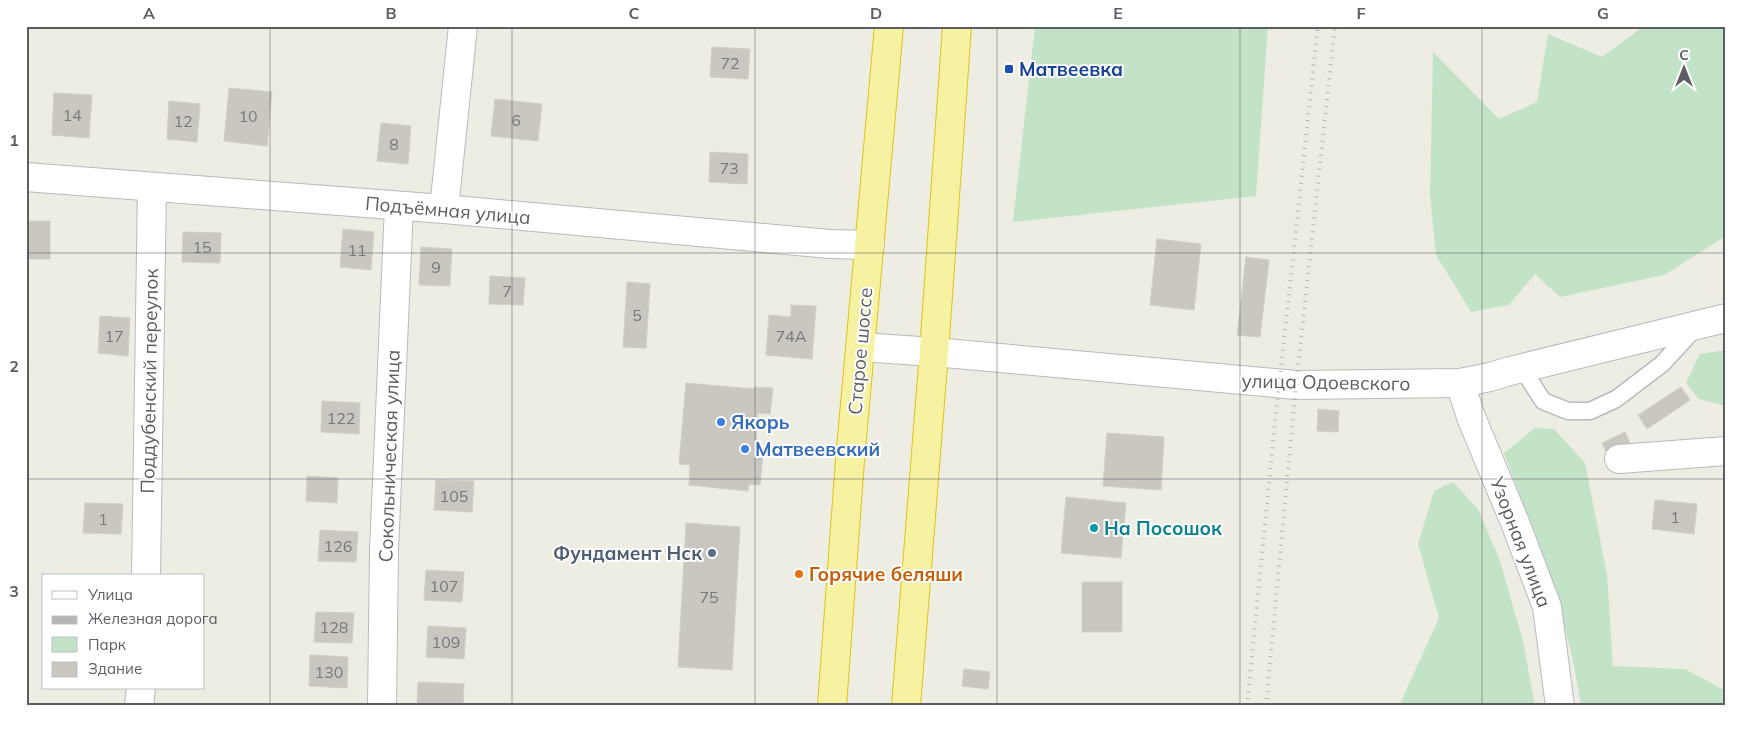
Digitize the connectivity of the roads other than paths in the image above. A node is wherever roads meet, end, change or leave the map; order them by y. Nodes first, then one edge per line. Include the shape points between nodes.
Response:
1 (463, 26) edge
2 (889, 26) edge
3 (957, 26) edge
4 (26, 177) edge
5 (152, 187) junction
6 (399, 206) junction
7 (444, 209) junction
8 (870, 245) junction
9 (1726, 318) edge
10 (1699, 324) junction
11 (861, 346) junction
12 (934, 352) junction
13 (1522, 368) junction
14 (1460, 383) junction
15 (1726, 451) edge
16 (1620, 459) dead end
17 (146, 574) edge
18 (141, 690) edge
19 (139, 706) edge
20 (382, 706) edge
21 (832, 706) edge
22 (906, 706) edge
23 (1560, 706) edge

1 - 7 street
2 - 8 highway, Старое шоссе
3 - 12 highway
4 - 5 street, Подъёмная улица
5 - 6 street, Подъёмная улица
5 - 17 street, Поддубенский переулок
6 - 7 street, Подъёмная улица
6 - 20 street, Сокольническая улица via 384,550
7 - 8 street, Подъёмная улица
8 - 11 highway, Старое шоссе
9 - 10 street, улица Одоевского
10 - 13 street, улица Одоевского
10 - 13 lane via 1662,364 1616,399 1590,411 1568,411 1543,401
11 - 12 street, улица Одоевского
11 - 21 highway, Старое шоссе
12 - 14 street, улица Одоевского via 1296,385
12 - 22 highway
13 - 14 street, улица Одоевского
14 - 23 street, Узорная улица via 1547,607
15 - 16 street
18 - 19 street

